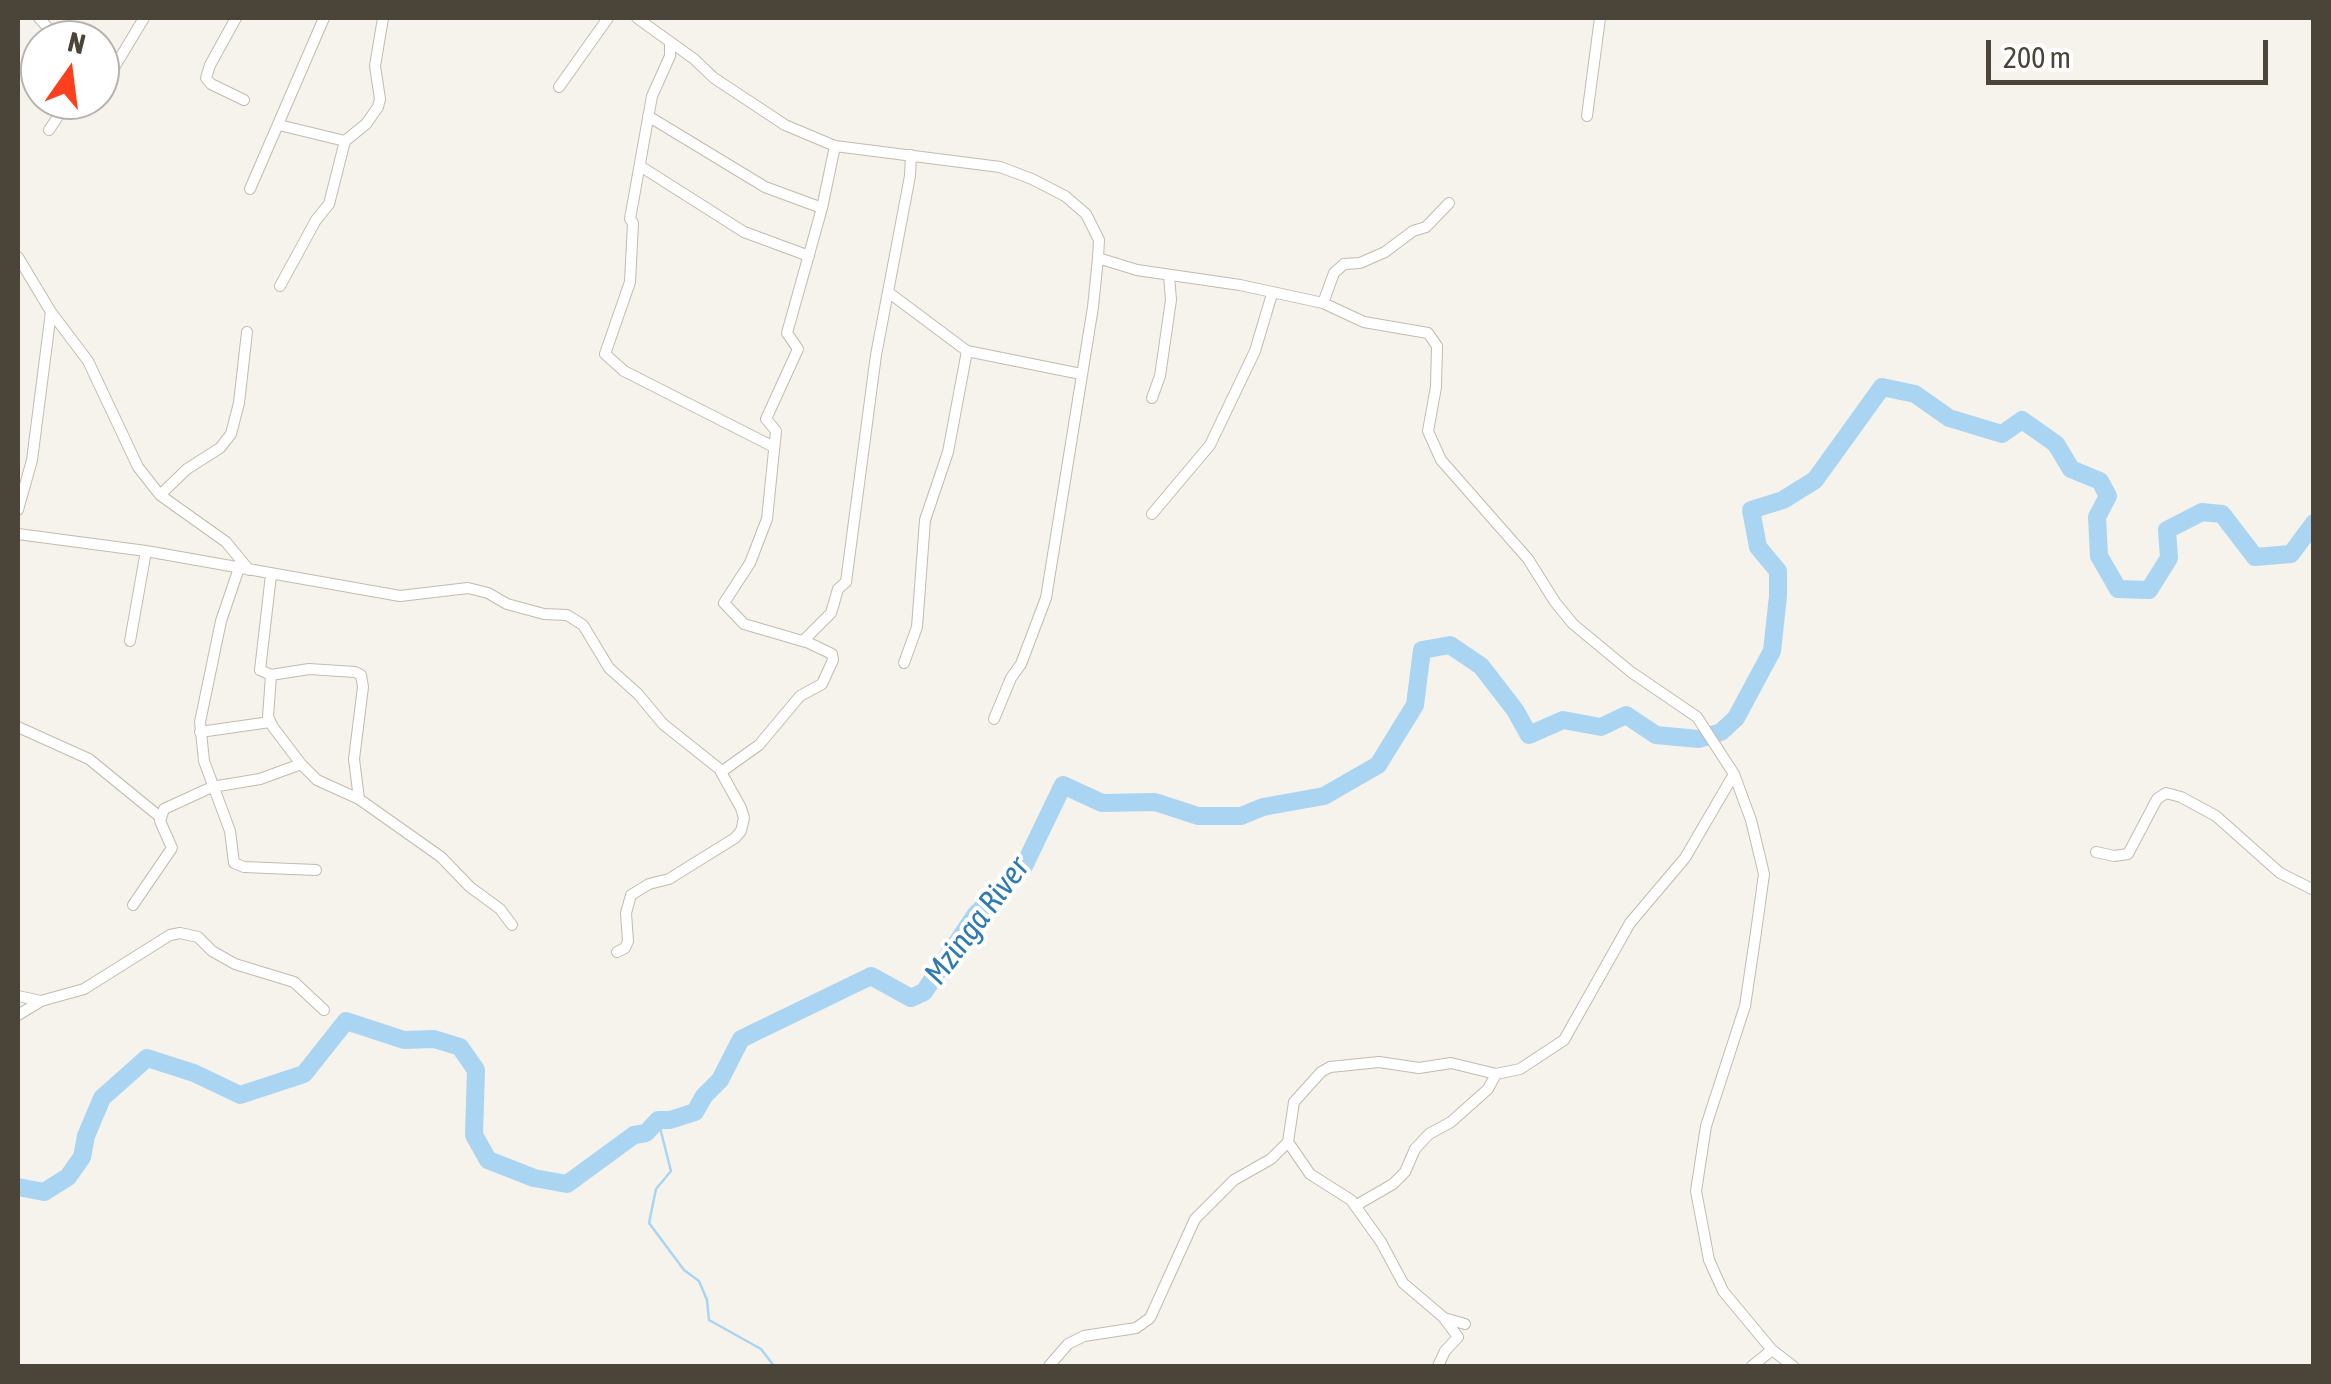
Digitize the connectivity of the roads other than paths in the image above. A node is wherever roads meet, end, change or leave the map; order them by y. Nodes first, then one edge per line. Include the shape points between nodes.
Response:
1 (144, 18) edge
2 (236, 18) edge
3 (324, 18) edge
4 (382, 18) edge
5 (608, 18) edge
6 (637, 18) edge
7 (1600, 18) edge
8 (670, 42) junction
9 (120, 58) edge
10 (559, 87) dead end
11 (244, 100) dead end
12 (648, 116) junction
13 (1587, 116) dead end
14 (56, 120) edge
15 (280, 125) junction
16 (50, 130) dead end
17 (345, 141) junction
18 (835, 146) junction
19 (911, 156) junction
20 (640, 166) junction
21 (250, 189) dead end
22 (1449, 204) dead end
23 (822, 208) junction
24 (809, 256) junction
25 (18, 257) edge
26 (1098, 258) junction
27 (1169, 276) junction
28 (280, 286) dead end
29 (888, 292) junction
30 (1272, 294) junction
31 (1323, 304) junction
32 (50, 312) junction
33 (247, 332) dead end
34 (967, 351) junction
35 (1082, 374) junction
36 (1152, 398) dead end
37 (772, 446) junction
38 (160, 494) junction
39 (18, 510) edge
40 (1152, 514) dead end
41 (18, 534) edge
42 (146, 551) junction
43 (244, 569) junction
44 (271, 575) junction
45 (802, 640) junction
46 (130, 642) dead end
47 (904, 663) dead end
48 (271, 676) junction
49 (994, 719) dead end
50 (270, 722) junction
51 (18, 727) edge
52 (200, 732) junction
53 (300, 764) junction
54 (722, 771) junction
55 (1734, 774) junction
56 (212, 787) junction
57 (359, 799) junction
58 (160, 817) junction
59 (2096, 852) dead end
60 (316, 870) dead end
61 (2314, 890) edge
62 (133, 905) dead end
63 (512, 925) dead end
64 (617, 952) dead end
65 (18, 996) edge
66 (41, 1002) junction
67 (324, 1010) dead end
68 (18, 1015) edge
69 (1496, 1074) junction
70 (1288, 1142) junction
71 (1354, 1206) junction
72 (1442, 1317) junction
73 (1465, 1324) dead end
74 (1772, 1350) junction
75 (1049, 1366) edge
76 (1438, 1366) edge
77 (1752, 1366) edge
78 (1793, 1366) edge

1 - 9 street
2 - 11 street via 206,78
3 - 15 street
4 - 17 street via 378,107
5 - 10 street
6 - 8 street
7 - 13 street
8 - 12 street
8 - 18 street via 786,125
12 - 20 street
12 - 23 street via 765,186
14 - 16 street
15 - 17 street
15 - 21 street
17 - 28 street via 328,204
18 - 19 street
18 - 23 street
19 - 26 street via 1000,167 1065,196 1086,214
19 - 29 street
20 - 24 street via 744,232
20 - 37 street via 630,220 630,282 605,354 624,372
22 - 31 street via 1385,252 1344,264
23 - 24 street
24 - 37 street via 786,333 798,349 766,418 776,431
25 - 32 street
26 - 27 street
26 - 35 street
27 - 30 street
27 - 36 street
29 - 34 street
29 - 45 street via 846,582 831,614
30 - 31 street
30 - 40 street via 1210,445
31 - 55 street via 1364,322 1428,334 1437,346 1428,431 1441,460 1528,559 1573,624 1703,724
32 - 38 street via 88,361 138,467
32 - 39 street via 34,448
33 - 38 street via 230,434
34 - 35 street
34 - 47 street via 948,452 925,520 917,627
35 - 49 street via 1046,598
37 - 45 street via 774,480 762,540 724,602 744,624
38 - 43 street via 226,542
41 - 42 street
42 - 43 street
42 - 46 street
43 - 44 street
43 - 52 street via 213,653
44 - 48 street via 259,665
44 - 54 street via 406,596 468,588 506,604 567,615 584,625 609,668 652,713
45 - 54 street via 833,656 824,681
48 - 50 street
48 - 57 street via 309,669 361,675 354,759
50 - 52 street
50 - 53 street
51 - 58 street via 89,759
52 - 56 street
53 - 56 street via 260,780
53 - 57 street via 325,786
54 - 64 street via 744,818 741,830 669,878 631,894 628,942
55 - 69 street via 1686,858 1630,924 1564,1040 1520,1070
55 - 74 street via 1764,874 1745,1006 1706,1126 1696,1190 1709,1260 1723,1291
56 - 58 street
56 - 60 street via 236,866
57 - 63 street via 441,857
58 - 62 street via 172,848
59 - 61 street via 2128,854 2166,793 2216,816 2280,873
65 - 66 street
66 - 67 street via 84,990 180,933 198,937 234,964 294,982
66 - 68 street
69 - 70 street via 1451,1063 1330,1066 1294,1102
69 - 71 street via 1476,1100 1428,1134 1393,1184
70 - 71 street via 1310,1174
70 - 75 street via 1234,1180 1195,1219 1150,1318 1136,1328 1084,1336
71 - 72 street via 1403,1283
72 - 73 street
72 - 76 street via 1458,1338
74 - 77 street
74 - 78 street

